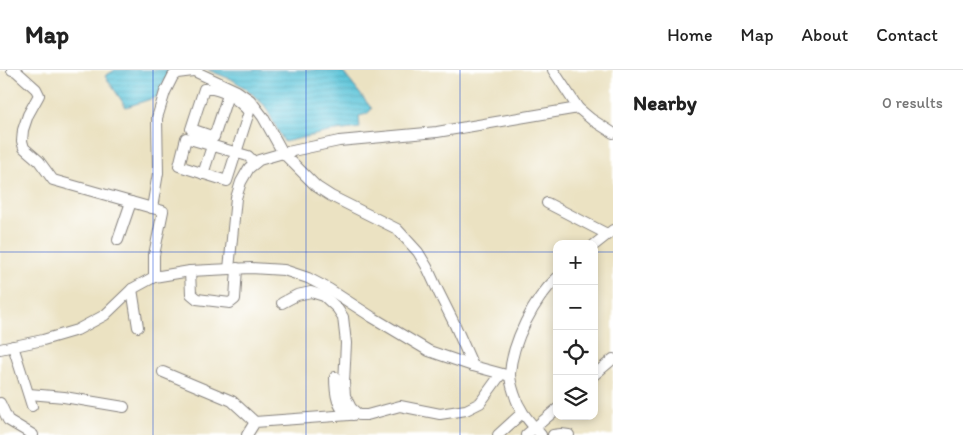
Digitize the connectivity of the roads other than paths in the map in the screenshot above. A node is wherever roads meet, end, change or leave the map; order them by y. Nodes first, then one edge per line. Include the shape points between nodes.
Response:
1 (12, 70) edge
2 (553, 70) edge
3 (192, 71) edge
4 (228, 95) junction
5 (578, 108) junction
6 (613, 132) edge
7 (212, 146) junction
8 (236, 152) junction
9 (283, 153) junction
10 (255, 163) junction
11 (203, 174) junction
12 (131, 202) junction
13 (547, 203) dead end
14 (152, 208) junction
15 (610, 232) edge
16 (118, 240) dead end
17 (598, 242) edge
18 (233, 268) junction
19 (190, 271) junction
20 (154, 277) junction
21 (553, 282) edge
22 (132, 289) junction
23 (344, 298) junction
24 (282, 303) dead end
25 (343, 317) junction
26 (138, 327) dead end
27 (13, 346) junction
28 (0, 348) edge
29 (613, 359) edge
30 (473, 366) junction
31 (163, 372) dead end
32 (506, 375) junction
33 (595, 375) edge
34 (334, 377) dead end
35 (29, 394) junction
36 (0, 403) edge
37 (32, 406) dead end
38 (124, 407) dead end
39 (522, 413) junction
40 (553, 414) edge
41 (354, 415) junction
42 (255, 422) junction
43 (538, 432) edge
44 (33, 435) edge
45 (247, 435) edge
46 (498, 435) edge
47 (526, 435) edge
48 (553, 435) edge
49 (569, 435) edge

1 - 12 street via 16,70 39,94 23,130 24,148 53,180
2 - 5 street
3 - 9 street via 250,100
3 - 14 street via 173,76 159,110 158,173
4 - 4 street via 211,88 204,89 191,129 214,137
4 - 8 street via 249,112
5 - 6 street
5 - 9 street via 437,132 339,141
7 - 8 street
7 - 11 street
7 - 11 street via 186,138 179,166
8 - 10 street via 248,156
8 - 11 street via 227,181
9 - 10 street
9 - 30 street via 317,187 397,229 418,252
10 - 18 street via 241,182 236,198
12 - 14 street
12 - 16 street
13 - 15 street
14 - 20 street via 163,211 154,255
15 - 17 street
18 - 19 street
18 - 19 street via 235,298 230,303 197,299 191,294
18 - 23 street via 284,270 308,278
19 - 20 street
20 - 22 street
21 - 32 street via 531,311
22 - 26 street
22 - 27 street via 105,314 77,330
23 - 25 street
23 - 30 street via 429,351
24 - 25 street via 311,292 324,296
25 - 41 street via 345,396
27 - 28 street
27 - 35 street
29 - 33 street
30 - 32 street
31 - 42 street via 232,401
32 - 39 street
32 - 41 street via 480,403 466,410 440,414 400,406
34 - 41 street via 342,409
35 - 37 street
35 - 38 street
36 - 44 street via 8,420
39 - 43 street
39 - 46 street
40 - 43 street
41 - 42 street
42 - 45 street
43 - 47 street
48 - 49 street

